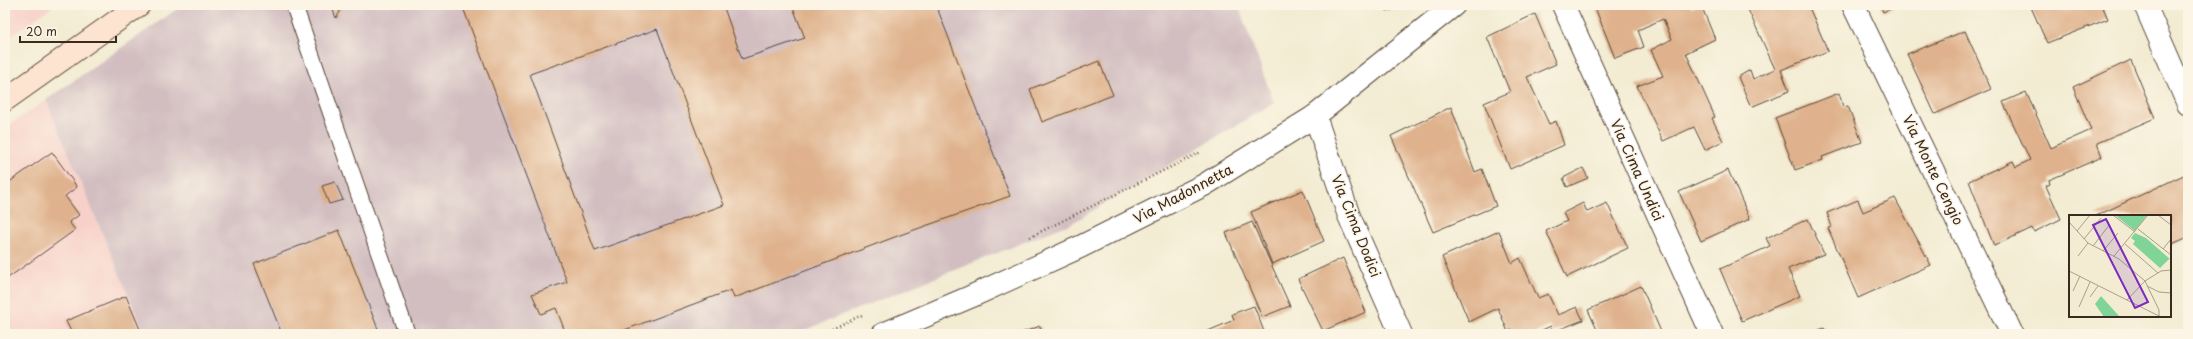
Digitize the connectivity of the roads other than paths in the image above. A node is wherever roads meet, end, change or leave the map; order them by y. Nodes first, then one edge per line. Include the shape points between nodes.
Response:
1 (139, 5) edge
2 (294, 5) edge
3 (1454, 5) edge
4 (1562, 5) edge
5 (1853, 5) edge
6 (2145, 5) edge
7 (5, 100) edge
8 (2188, 104) edge
9 (1315, 116) junction
10 (407, 334) edge
11 (882, 334) edge
12 (1401, 334) edge
13 (1712, 334) edge
14 (2012, 334) edge

1 - 7 main road
2 - 10 lane
3 - 9 street, Via Madonnetta
4 - 13 street, Via Cima Undici
5 - 14 street, Via Monte Cengio
6 - 8 street
9 - 11 street, Via Madonnetta via 1204,185 1082,246
9 - 12 street, Via Cima Dodici via 1349,216

